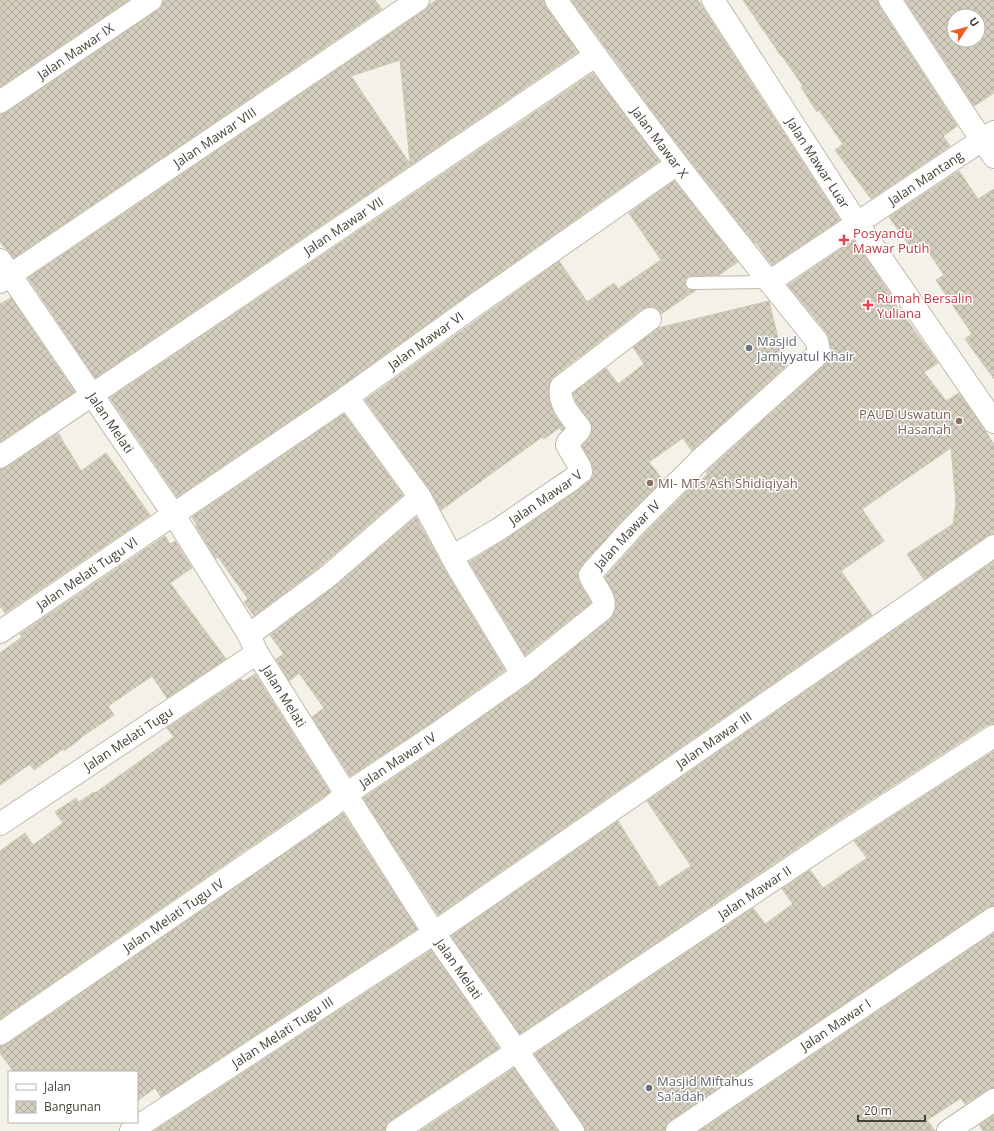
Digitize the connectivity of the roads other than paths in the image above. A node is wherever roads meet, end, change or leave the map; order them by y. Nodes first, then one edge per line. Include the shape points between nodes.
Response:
1 (151, 0) edge
2 (418, 0) edge
3 (556, 0) edge
4 (713, 0) edge
5 (890, 0) edge
6 (595, 56) junction
7 (0, 102) edge
8 (990, 143) edge
9 (677, 164) junction
10 (857, 223) junction
11 (4, 272) edge
12 (769, 282) junction
13 (692, 283) dead end
14 (650, 319) dead end
15 (819, 351) joint
16 (92, 395) junction
17 (347, 397) junction
18 (994, 422) edge
19 (0, 457) edge
20 (420, 496) junction
21 (174, 515) junction
22 (994, 546) edge
23 (452, 557) junction
24 (0, 632) edge
25 (253, 644) junction
26 (522, 674) junction
27 (994, 736) edge
28 (346, 794) junction
29 (0, 824) edge
30 (994, 918) edge
31 (434, 933) junction
32 (0, 1034) edge
33 (517, 1051) junction
34 (994, 1100) edge
35 (131, 1131) edge
36 (397, 1131) edge
37 (573, 1131) edge
38 (677, 1131) edge
39 (948, 1131) edge

1 - 7 street, Jalan Mawar IX
2 - 11 street, Jalan Mawar VIII
3 - 6 street, Jalan Mawar X
4 - 10 street, Jalan Mawar Luar
5 - 8 street
6 - 9 street, Jalan Mawar X
6 - 16 street, Jalan Mawar VII
8 - 10 street, Jalan Mantang
9 - 12 street, Jalan Mawar X
9 - 17 street, Jalan Mawar VI
10 - 12 street
10 - 18 street, Jalan Mawar Luar
11 - 16 street, Jalan Melati
12 - 13 lane
12 - 15 street, Jalan Mawar X via 817,341
14 - 23 street, Jalan Mawar V via 562,386 562,403 580,428 567,445 581,472 499,529
15 - 26 street, Jalan Mawar IV via 699,461 632,528 590,575 604,601 602,610
16 - 19 street, Jalan Mawar VII
16 - 21 street, Jalan Melati
17 - 20 street
17 - 21 street, Jalan Mawar VI
20 - 23 street
20 - 25 street
21 - 24 street, Jalan Melati Tugu VI
21 - 25 street, Jalan Melati
22 - 31 street, Jalan Mawar III
23 - 26 street
25 - 28 street, Jalan Melati
25 - 29 street, Jalan Melati Tugu
26 - 28 street, Jalan Mawar IV
27 - 33 street, Jalan Mawar II via 837,837
28 - 31 street, Jalan Melati
28 - 32 street, Jalan Melati Tugu IV
30 - 38 street, Jalan Mawar I
31 - 33 street, Jalan Melati
31 - 35 street, Jalan Melati Tugu III
33 - 36 street, Jalan Mawar II
33 - 37 street, Jalan Melati
34 - 39 street

